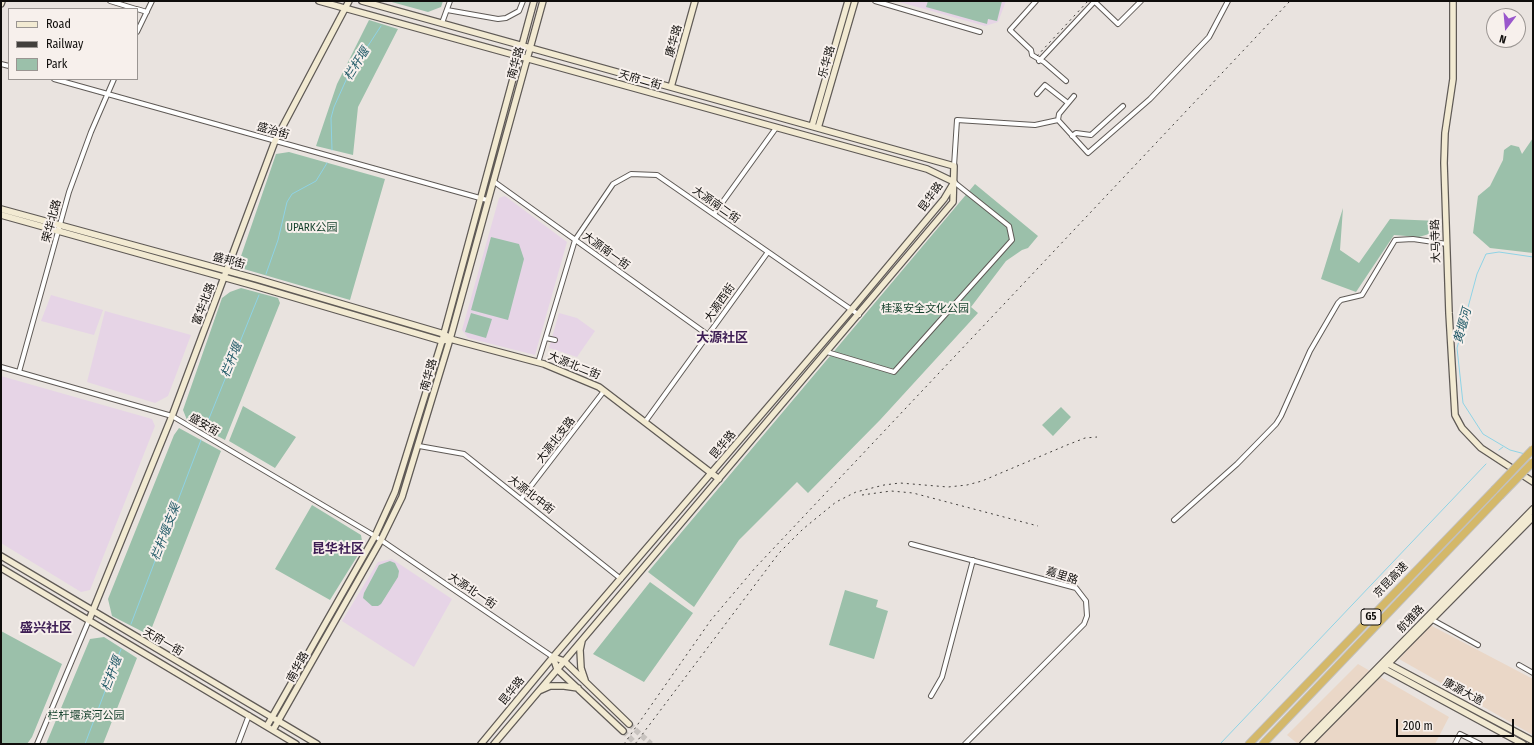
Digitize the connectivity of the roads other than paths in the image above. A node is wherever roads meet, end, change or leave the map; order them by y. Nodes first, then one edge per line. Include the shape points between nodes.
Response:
1 (2, 1) edge
2 (110, 1) edge
3 (152, 1) edge
4 (320, 1) edge
5 (349, 1) edge
6 (362, 1) edge
7 (450, 1) edge
8 (523, 1) edge
9 (534, 1) edge
10 (543, 1) edge
11 (695, 1) edge
12 (848, 1) edge
13 (855, 1) edge
14 (875, 1) edge
15 (1036, 1) edge
16 (1094, 1) edge
17 (1141, 1) edge
18 (1228, 1) edge
19 (1453, 1) edge
20 (1, 4) edge
21 (133, 8) edge
22 (345, 8) junction
23 (138, 10) edge
24 (447, 10) junction
25 (147, 12) junction
26 (442, 23) junction
27 (138, 30) edge
28 (980, 32) dead end
29 (521, 45) junction
30 (531, 48) junction
31 (518, 56) junction
32 (528, 59) junction
33 (1039, 61) junction
34 (58, 80) edge
35 (114, 80) edge
36 (1066, 81) dead end
37 (671, 87) junction
38 (107, 94) junction
39 (1037, 94) dead end
40 (1074, 96) dead end
41 (1068, 103) junction
42 (1123, 106) dead end
43 (1058, 120) junction
44 (812, 126) junction
45 (776, 128) junction
46 (818, 128) junction
47 (1072, 136) junction
48 (275, 140) junction
49 (954, 166) junction
50 (493, 181) junction
51 (954, 182) junction
52 (481, 198) junction
53 (488, 200) junction
54 (1, 209) edge
55 (714, 214) junction
56 (1, 216) edge
57 (61, 224) junction
58 (59, 232) junction
59 (575, 240) junction
60 (1447, 244) junction
61 (768, 252) junction
62 (227, 271) junction
63 (224, 278) junction
64 (852, 309) junction
65 (859, 315) junction
66 (444, 334) junction
67 (708, 335) junction
68 (546, 338) junction
69 (450, 339) junction
70 (555, 340) dead end
71 (442, 341) junction
72 (827, 352) junction
73 (538, 363) junction
74 (1, 367) edge
75 (19, 372) junction
76 (604, 391) junction
77 (172, 416) junction
78 (645, 422) junction
79 (419, 446) junction
80 (1533, 449) edge
81 (1533, 462) edge
82 (712, 472) junction
83 (719, 478) junction
84 (1533, 482) edge
85 (521, 499) junction
86 (1533, 508) edge
87 (1533, 518) edge
88 (1174, 520) dead end
89 (375, 536) junction
90 (381, 540) junction
91 (911, 544) dead end
92 (1, 556) edge
93 (973, 560) junction
94 (1, 568) edge
95 (621, 579) junction
96 (93, 612) junction
97 (1431, 619) junction
98 (89, 620) junction
99 (582, 640) junction
100 (1478, 645) dead end
101 (553, 657) junction
102 (564, 661) junction
103 (1386, 662) junction
104 (1519, 665) dead end
105 (1381, 668) junction
106 (557, 669) junction
107 (1533, 673) edge
108 (585, 680) junction
109 (578, 688) junction
110 (539, 691) junction
111 (931, 696) dead end
112 (249, 715) junction
113 (272, 717) junction
114 (278, 721) junction
115 (629, 724) tunnel mouth
116 (267, 726) junction
117 (273, 730) junction
118 (623, 731) tunnel mouth
119 (1533, 741) edge
120 (37, 744) edge
121 (238, 744) edge
122 (296, 744) edge
123 (317, 744) edge
124 (482, 744) edge
125 (494, 744) edge
126 (966, 744) edge
127 (1249, 744) edge
128 (1263, 744) edge
129 (1303, 744) edge
130 (1309, 744) edge
131 (1455, 744) edge
132 (1480, 744) edge
133 (1523, 744) edge

1 - 20 main road
2 - 21 street
3 - 25 street
4 - 22 main road, 天府二街
5 - 22 main road, 富华北路
6 - 26 main road, 天府二街
7 - 24 street
8 - 24 street via 520,12 498,19
9 - 29 main road, 南华路
10 - 30 main road, 南华路
11 - 37 main road, 康华路
12 - 44 main road, 乐华路
13 - 46 main road, 乐华路
14 - 28 street
15 - 33 street via 1010,30 1032,50 1032,55
16 - 17 street via 1118,24
16 - 33 street
18 - 47 street via 1209,37 1150,99 1088,153
19 - 60 main road, 大马寺路 via 1453,79 1445,133 1444,163
22 - 31 main road, 天府二街
22 - 48 main road, 富华北路
23 - 25 street
24 - 26 street
25 - 27 street
26 - 29 main road, 天府二街
29 - 30 main road, 天府二街
29 - 31 main road, 南华路
30 - 32 main road, 南华路
30 - 37 main road, 天府二街
31 - 32 main road, 天府二街
31 - 52 main road, 南华路
32 - 45 main road, 天府二街
32 - 50 main road, 南华路
33 - 36 street via 1044,62
34 - 38 street, 盛治街
35 - 38 street, 荣华北路
37 - 44 main road, 天府二街
38 - 48 street, 盛治街
38 - 57 street, 荣华北路 via 79,164
39 - 41 street via 1045,85
40 - 41 street
41 - 43 street via 1059,114
42 - 47 street via 1091,135 1076,133
43 - 47 street
43 - 49 street via 1035,125 957,120
44 - 46 main road, 天府二街
45 - 51 main road, 天府二街 via 927,169
45 - 55 street
46 - 49 main road, 天府二街
48 - 52 street, 盛治街
48 - 62 main road, 富华北路
49 - 51 main road
50 - 53 main road, 南华路
50 - 59 street, 大源南一街
51 - 64 main road, 昆华路 via 944,199
51 - 65 main road, 昆华路 via 953,202
51 - 72 street via 1010,226 1012,240 894,372
52 - 53 street, 盛治街
52 - 66 main road, 南华路
53 - 69 main road, 南华路
54 - 57 main road, 盛邦街
55 - 59 street, 大源南二街 via 657,175 631,174 613,184
55 - 61 street, 大源南二街
56 - 58 main road, 盛邦街
57 - 58 street, 荣华北路
57 - 62 main road, 盛邦街
58 - 63 main road, 盛邦街
58 - 75 street, 荣华北路
59 - 67 street, 大源南一街
59 - 68 street, 大源南二街
60 - 84 main road, 大马寺路 via 1455,416 1462,428 1481,448
60 - 88 street via 1413,239 1395,240 1362,295 1338,303 1310,351 1276,424 1237,464
61 - 64 street, 大源南二街
61 - 67 street, 大源西街
62 - 63 main road, 富华北路
62 - 66 main road, 盛邦街
63 - 71 main road, 盛邦街
63 - 77 main road, 富华北路
64 - 65 street, 大源南二街
64 - 82 main road, 昆华路
65 - 72 main road, 昆华路
66 - 69 main road, 盛邦街
66 - 71 main road, 南华路
67 - 78 street, 大源西街
68 - 70 street
68 - 73 street, 大源南二街
69 - 71 main road, 大源北二街
69 - 73 main road, 大源北二街
69 - 79 main road, 南华路
71 - 89 main road, 南华路 via 395,492
72 - 83 main road, 昆华路
73 - 76 main road, 大源北二街
74 - 75 street, 盛安街
75 - 77 street, 盛安街
76 - 78 main road, 大源北二街
76 - 85 street, 大源北支路
77 - 89 street, 盛安街
77 - 96 main road, 富华北路
78 - 82 main road, 大源北二街
79 - 85 street, 大源北中街 via 464,454
79 - 90 main road, 南华路 via 402,497
80 - 127 highway, 京昆高速 / G5, bridge
81 - 128 highway, 京昆高速 / G5, bridge
82 - 83 main road, 大源北二街
82 - 95 main road, 昆华路
83 - 99 main road, 昆华路
85 - 95 street, 大源北中街
86 - 103 main road, 航雅路
87 - 97 main road, 航雅路
89 - 90 street, 盛安街
89 - 113 main road, 南华路
90 - 101 street, 大源北一街
90 - 114 main road, 南华路
91 - 93 street, 嘉里路
92 - 96 main road, 天府一街
93 - 111 street via 942,677
93 - 126 street, 嘉里路 via 1076,588 1086,601 1087,616 1084,624
94 - 98 main road, 天府一街
95 - 101 main road, 昆华路
96 - 98 main road, 富华北路
96 - 113 main road, 天府一街
97 - 100 street
97 - 103 main road, 航雅路
98 - 112 main road, 天府一街
98 - 120 street
99 - 102 main road, 昆华路
99 - 108 main road via 581,668
101 - 102 main road
101 - 106 main road
101 - 124 main road, 昆华路
102 - 106 main road, 昆华路
102 - 108 main road
103 - 105 main road, 航雅路
103 - 119 main road, 康源大道
104 - 107 street
105 - 129 main road, 航雅路
105 - 130 main road, 航雅路
105 - 133 main road
106 - 109 main road
106 - 110 main road, 昆华路
108 - 115 main road
109 - 110 main road via 550,686
109 - 118 main road
110 - 125 main road, 昆华路
112 - 116 main road, 天府一街
112 - 121 street
113 - 114 main road, 天府一街
113 - 116 main road, 南华路
114 - 117 main road, 南华路
114 - 123 main road, 天府一街
116 - 117 main road, 天府一街
117 - 122 main road, 天府一街
131 - 132 street via 1460,734

